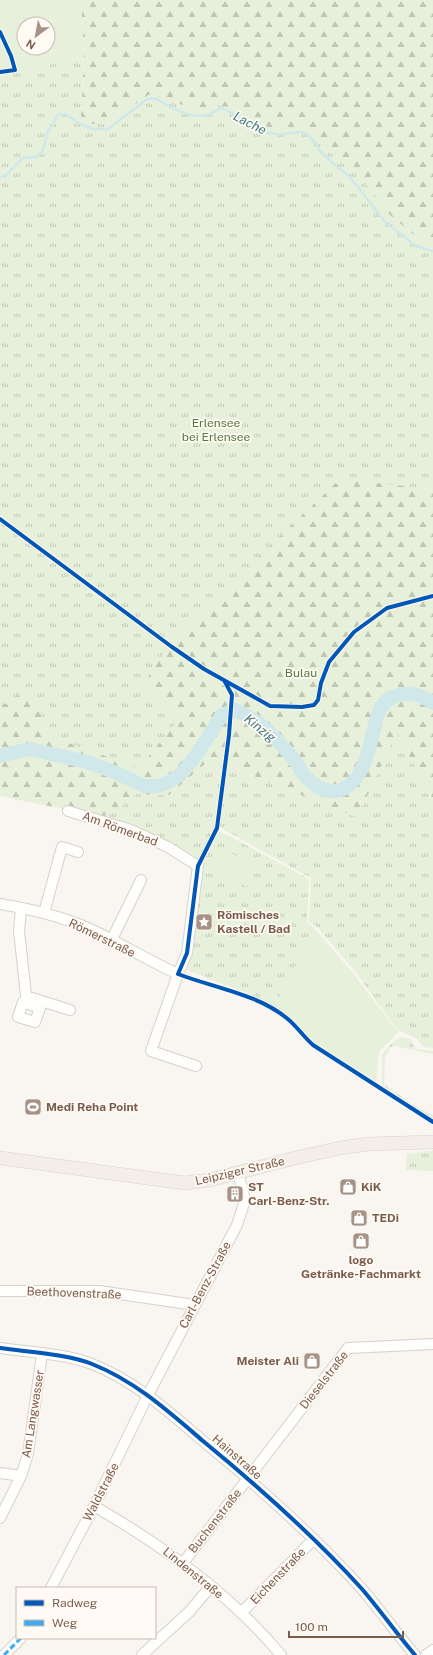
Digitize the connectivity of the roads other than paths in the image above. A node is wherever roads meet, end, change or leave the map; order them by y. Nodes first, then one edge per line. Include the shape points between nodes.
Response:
1 (68, 811) dead end
2 (78, 852) dead end
3 (141, 880) dead end
4 (0, 904) edge
5 (21, 908) junction
6 (44, 913) junction
7 (111, 941) junction
8 (178, 974) junction
9 (70, 1010) dead end
10 (196, 1066) dead end
11 (433, 1142) edge
12 (0, 1158) edge
13 (238, 1172) junction
14 (0, 1291) edge
15 (195, 1304) junction
16 (433, 1344) edge
17 (0, 1348) edge
18 (42, 1354) junction
19 (148, 1395) junction
20 (0, 1473) edge
21 (21, 1476) junction
22 (248, 1478) junction
23 (94, 1506) junction
24 (0, 1518) edge
25 (314, 1539) junction
26 (183, 1563) junction
27 (211, 1586) junction
28 (52, 1587) edge
29 (242, 1613) junction
30 (20, 1639) edge
31 (433, 1650) edge
32 (276, 1653) edge
33 (4, 1655) edge
34 (142, 1655) edge
35 (415, 1655) edge
36 (426, 1655) edge

1 - 8 street, Am Römerbad via 131,830 168,847 198,866 187,953
2 - 6 street via 62,847
3 - 7 street
4 - 5 street, Römerstraße
5 - 6 street, Römerstraße
5 - 9 street via 19,931 27,1000
6 - 7 street, Römerstraße via 89,929
7 - 8 street, Römerstraße
8 - 10 street via 151,1051
11 - 13 main road, Leipziger Straße via 347,1147
12 - 13 main road, Leipziger Straße via 184,1183 210,1180
13 - 15 street, Carl-Benz-Straße via 246,1200 238,1225
14 - 15 street, Beethovenstraße via 99,1292
15 - 19 street, Carl-Benz-Straße
16 - 22 street, Dieselstraße via 348,1348
17 - 18 street, Hainstraße
18 - 19 street, Hainstraße via 90,1363
18 - 21 street, Am Langwasser via 28,1454
19 - 22 street, Hainstraße
19 - 23 street, Waldstraße
20 - 21 street
21 - 24 street, Am Langwasser
22 - 25 street, Hainstraße
22 - 26 street, Buchenstraße
23 - 26 street, Lindenstraße
23 - 28 street, Waldstraße
25 - 29 street, Eichenstraße
25 - 35 street, Hainstraße via 363,1591
26 - 27 street, Lindenstraße
27 - 29 street, Lindenstraße
27 - 34 street via 189,1612
29 - 32 street, Lindenstraße
30 - 33 street
31 - 36 street

